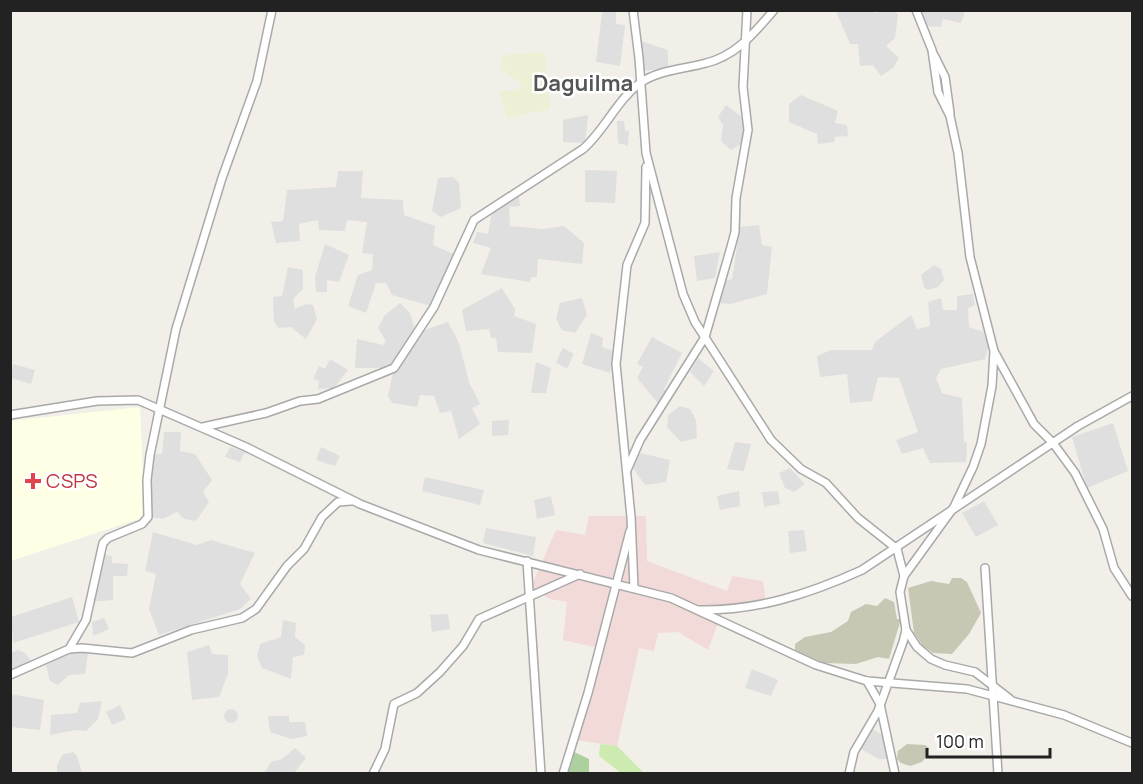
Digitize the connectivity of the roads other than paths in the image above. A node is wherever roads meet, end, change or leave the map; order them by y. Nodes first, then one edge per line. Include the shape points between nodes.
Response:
1 (272, 10) edge
2 (633, 10) edge
3 (747, 10) edge
4 (774, 10) edge
5 (916, 10) edge
6 (744, 44) junction
7 (641, 82) junction
8 (646, 153) junction
9 (705, 337) junction
10 (994, 351) junction
11 (1132, 396) edge
12 (159, 408) junction
13 (10, 415) edge
14 (201, 427) junction
15 (1053, 443) junction
16 (627, 470) junction
17 (353, 501) junction
18 (954, 507) junction
19 (631, 525) junction
20 (897, 549) junction
21 (526, 561) junction
22 (985, 568) dead end
23 (580, 574) junction
24 (904, 576) junction
25 (615, 583) junction
26 (634, 588) junction
27 (529, 596) junction
28 (1132, 596) edge
29 (695, 610) junction
30 (906, 630) junction
31 (69, 650) junction
32 (10, 675) edge
33 (867, 681) junction
34 (888, 683) junction
35 (993, 684) junction
36 (993, 696) junction
37 (1012, 701) junction
38 (880, 704) junction
39 (1132, 743) edge
40 (374, 774) edge
41 (541, 774) edge
42 (563, 774) edge
43 (849, 774) edge
44 (895, 774) edge
45 (998, 774) edge

1 - 12 street via 257,81 185,297
2 - 7 street
3 - 6 street
4 - 6 street
5 - 10 street via 932,50 938,92 950,116 970,257
6 - 7 street via 709,63
6 - 9 street via 748,130 736,198 735,232
7 - 8 street
7 - 14 street via 623,99 594,140 474,220 434,307 394,368 318,399
8 - 9 street via 683,294
8 - 16 street via 645,223 627,264 616,364
9 - 16 street via 640,440
9 - 20 street via 771,440 801,469 826,483 858,518
10 - 15 street via 1034,424
10 - 18 street via 981,444
11 - 15 street
12 - 13 street via 138,400 97,401
12 - 14 street
12 - 31 street via 147,480 148,517 142,524 103,543 86,620
14 - 17 street
15 - 18 street
15 - 28 street via 1090,500 1114,568
16 - 19 street
17 - 21 street via 479,550
17 - 31 street via 338,502 322,517 304,549 256,609 242,618 191,630 132,653
18 - 20 street
18 - 24 street
19 - 25 street
19 - 26 street
20 - 24 street
20 - 29 street via 862,570 787,600 732,611
21 - 23 street
21 - 27 street
22 - 35 street
23 - 25 street
23 - 27 street
24 - 30 street via 900,592
25 - 26 street
25 - 42 street
26 - 29 street via 671,598
27 - 40 street via 479,620 440,672 417,693 394,704 385,749
27 - 41 street
29 - 33 street via 816,665
30 - 34 street
30 - 35 street via 931,659 975,672
31 - 32 street
33 - 34 street
33 - 38 street
34 - 36 street via 968,689
34 - 38 street
35 - 36 street
35 - 37 street
36 - 37 street
36 - 45 street
37 - 39 street via 1064,715
38 - 43 street via 854,752
38 - 44 street

